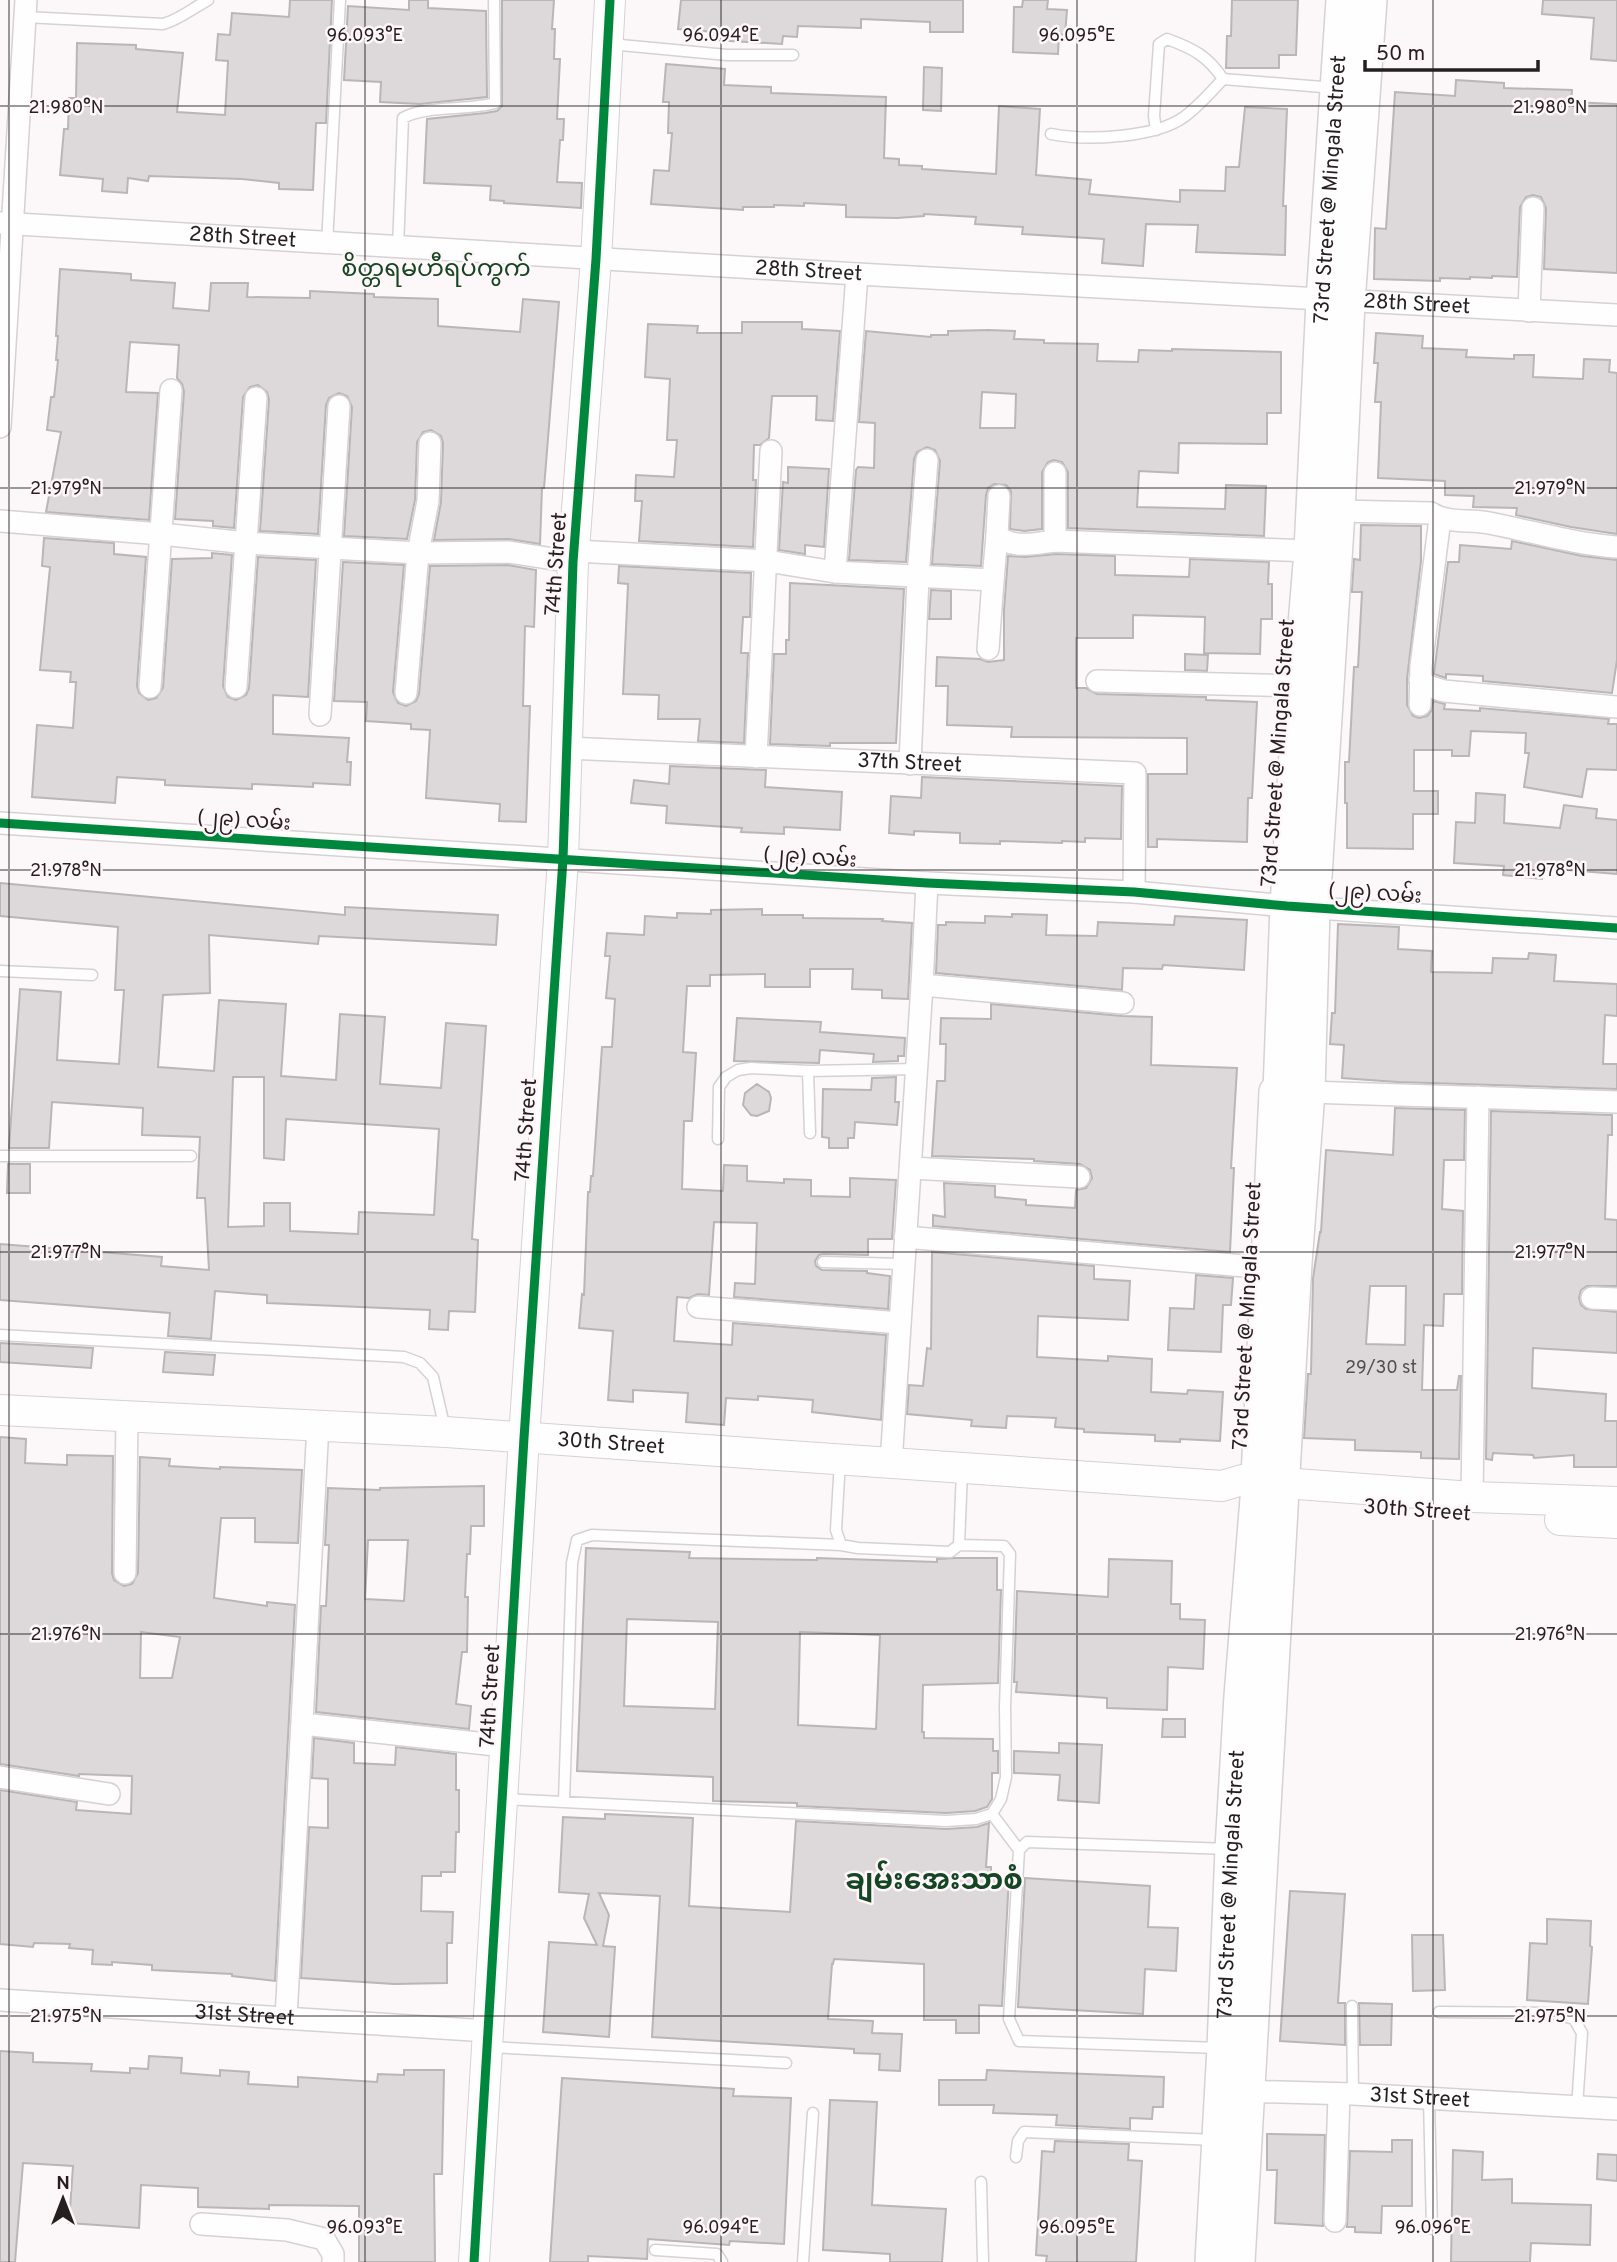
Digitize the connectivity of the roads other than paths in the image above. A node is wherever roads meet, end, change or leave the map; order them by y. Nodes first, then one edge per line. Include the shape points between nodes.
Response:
1 (208, 0) edge
2 (340, 0) edge
3 (494, 0) edge
4 (610, 0) edge
5 (1343, 0) edge
6 (1370, 0) edge
7 (25, 8) edge
8 (608, 44) junction
9 (793, 55) dead end
10 (1223, 79) junction
11 (1338, 88) junction
12 (1156, 130) junction
13 (1051, 134) dead end
14 (1533, 208) dead end
15 (5, 224) edge
16 (327, 244) junction
17 (398, 248) junction
18 (596, 259) junction
19 (857, 274) junction
20 (1336, 301) junction
21 (1529, 311) junction
22 (1617, 315) edge
23 (171, 390) dead end
24 (256, 398) dead end
25 (339, 406) dead end
26 (0, 427) edge
27 (430, 443) dead end
28 (771, 451) dead end
29 (927, 460) dead end
30 (1055, 473) dead end
31 (999, 496) dead end
32 (1338, 511) junction
33 (1440, 519) junction
34 (0, 521) edge
35 (161, 534) junction
36 (997, 534) junction
37 (1055, 541) junction
38 (247, 543) junction
39 (331, 547) junction
40 (1617, 547) edge
41 (1311, 551) junction
42 (418, 553) junction
43 (574, 556) junction
44 (767, 561) junction
45 (835, 572) junction
46 (918, 576) junction
47 (993, 580) junction
48 (988, 649) dead end
49 (1420, 680) junction
50 (1097, 681) dead end
51 (1300, 686) junction
52 (150, 687) dead end
53 (236, 687) dead end
54 (406, 693) dead end
55 (1420, 705) dead end
56 (1617, 707) edge
57 (320, 715) dead end
58 (567, 748) junction
59 (756, 757) junction
60 (910, 764) junction
61 (0, 823) edge
62 (563, 859) junction
63 (927, 883) junction
64 (1134, 892) junction
65 (1300, 907) junction
66 (1617, 928) edge
67 (0, 971) edge
68 (92, 975) dead end
69 (922, 985) junction
70 (1123, 1003) dead end
71 (917, 1069) junction
72 (808, 1071) junction
73 (1308, 1092) junction
74 (1478, 1097) junction
75 (1617, 1102) edge
76 (810, 1133) dead end
77 (718, 1139) dead end
78 (0, 1156) edge
79 (191, 1156) dead end
80 (911, 1168) junction
81 (1079, 1177) dead end
82 (905, 1237) junction
83 (823, 1262) dead end
84 (904, 1264) junction
85 (1268, 1268) junction
86 (1592, 1298) dead end
87 (1617, 1299) edge
88 (698, 1307) dead end
89 (900, 1323) junction
90 (0, 1335) edge
91 (0, 1410) edge
92 (127, 1417) junction
93 (318, 1425) junction
94 (446, 1432) junction
95 (524, 1438) junction
96 (841, 1460) junction
97 (891, 1464) junction
98 (962, 1468) junction
99 (1270, 1491) junction
100 (1472, 1497) junction
101 (1617, 1502) edge
102 (1617, 1523) edge
103 (841, 1545) junction
104 (959, 1545) junction
105 (125, 1573) dead end
106 (303, 1724) junction
107 (505, 1746) junction
108 (0, 1777) edge
109 (109, 1794) dead end
110 (502, 1799) junction
111 (564, 1801) junction
112 (992, 1814) junction
113 (1231, 1849) junction
114 (1019, 1850) junction
115 (0, 2000) edge
116 (1352, 2006) dead end
117 (1439, 2012) dead end
118 (286, 2018) junction
119 (487, 2039) junction
120 (1224, 2048) junction
121 (786, 2063) dead end
122 (1235, 2091) junction
123 (1346, 2094) junction
124 (1429, 2098) junction
125 (1577, 2107) junction
126 (1617, 2109) edge
127 (813, 2113) dead end
128 (1218, 2140) junction
129 (1016, 2157) dead end
130 (981, 2182) dead end
131 (1335, 2221) dead end
132 (201, 2224) dead end
133 (1432, 2229) dead end
134 (655, 2250) dead end
135 (333, 2262) edge
136 (474, 2262) edge
137 (722, 2262) edge
138 (803, 2262) edge
139 (983, 2262) edge
140 (1212, 2262) edge
141 (1238, 2262) edge

1 - 7 lane via 163,24
2 - 16 lane
3 - 17 lane via 495,103 414,111 403,118
4 - 8 street, 74th Street
5 - 11 main road, 73rd Street @ Mingala Street
6 - 20 main road, 73rd Street @ Mingala Street
7 - 15 street
8 - 9 lane via 727,55
8 - 18 street, 74th Street
10 - 11 lane
10 - 12 lane via 1182,118
10 - 12 lane via 1213,63 1189,47 1167,38 1158,44
11 - 20 main road, 73rd Street @ Mingala Street
12 - 13 lane via 1065,137
14 - 21 street
15 - 16 street, 28th Street
15 - 26 street
16 - 17 street, 28th Street
17 - 18 street, 28th Street
18 - 19 street, 28th Street
18 - 43 street, 74th Street
19 - 20 street, 28th Street
19 - 45 street
20 - 21 street, 28th Street
20 - 32 main road, 73rd Street @ Mingala Street
20 - 41 main road, 73rd Street @ Mingala Street
21 - 22 street, 28th Street
23 - 35 street
24 - 38 street
25 - 39 street
27 - 42 street via 428,501
28 - 44 street
29 - 46 street
30 - 37 street
31 - 36 street
32 - 33 street via 1431,513
32 - 65 main road, 73rd Street @ Mingala Street
33 - 40 street via 1485,522
33 - 49 street
34 - 35 street
35 - 38 street
35 - 52 street
36 - 37 street via 1016,544
36 - 47 street
37 - 41 street
38 - 39 street
38 - 53 street
39 - 42 street
39 - 57 street
41 - 51 main road, 73rd Street @ Mingala Street
42 - 43 street
42 - 54 street
43 - 44 street
43 - 58 street, 74th Street
44 - 45 street
44 - 59 street
45 - 46 street
46 - 47 street
46 - 60 street
47 - 48 street
49 - 55 street
49 - 56 street via 1444,691
50 - 51 street
51 - 65 main road, 73rd Street @ Mingala Street
58 - 59 street, 37th Street
58 - 62 street, 74th Street
59 - 60 street, 37th Street
60 - 64 street, 37th Street via 1135,773
61 - 62 street, (၂၉) လမ်း
62 - 63 street, (၂၉) လမ်း
62 - 95 street, 74th Street
63 - 64 street, (၂၉) လမ်း
63 - 69 street
64 - 65 street, (၂၉) လမ်း
65 - 66 street, (၂၉) လမ်း
65 - 73 main road, 73rd Street @ Mingala Street
65 - 85 main road, 73rd Street @ Mingala Street via 1280,1091 1276,1092
67 - 68 lane
69 - 70 street
69 - 71 street
71 - 72 lane
71 - 80 street
72 - 76 lane
72 - 77 lane via 751,1068 726,1077 719,1087
73 - 74 street
73 - 99 main road, 73rd Street @ Mingala Street
74 - 75 street
74 - 100 street
78 - 79 lane
80 - 81 street
80 - 82 street
82 - 84 street
82 - 85 street
83 - 84 lane
84 - 89 street
85 - 99 main road, 73rd Street @ Mingala Street
86 - 87 street
88 - 89 street
89 - 97 street
90 - 94 lane via 404,1357 420,1363 433,1377
91 - 92 street, 30th Street
92 - 93 street, 30th Street
92 - 105 street
93 - 94 street, 30th Street
93 - 106 street
94 - 95 street, 30th Street
95 - 96 street, 30th Street
95 - 107 street, 74th Street
96 - 97 street, 30th Street
96 - 103 lane via 835,1530
97 - 98 street, 30th Street
98 - 99 street, 30th Street via 1222,1486 1242,1480
98 - 104 lane
99 - 100 street, 30th Street
99 - 102 street, 30th Street
99 - 113 main road, 73rd Street @ Mingala Street via 1241,1696
99 - 122 main road, 73rd Street @ Mingala Street
100 - 101 street, 30th Street
103 - 104 lane via 950,1552
103 - 111 lane via 592,1535 577,1540 572,1563
104 - 112 lane via 1004,1546 1010,1554 1006,1777 1002,1799
106 - 107 street
106 - 118 street
107 - 110 street, 74th Street
108 - 109 street
110 - 111 lane
110 - 119 street, 74th Street
111 - 112 lane via 946,1821
112 - 114 lane
113 - 114 lane via 1027,1842
113 - 120 main road, 73rd Street @ Mingala Street
114 - 120 lane via 1009,2020 1018,2041
115 - 118 street, 31st Street
116 - 123 lane
117 - 125 lane via 1551,2013 1574,2019 1582,2033
118 - 119 street, 31st Street
119 - 121 lane
119 - 136 street, 74th Street
120 - 122 main road, 73rd Street @ Mingala Street
122 - 123 street, 31st Street
122 - 128 main road, 73rd Street @ Mingala Street
122 - 141 main road, 73rd Street @ Mingala Street
123 - 124 street, 31st Street
123 - 131 street
124 - 125 street, 31st Street
124 - 133 lane
125 - 126 street, 31st Street
127 - 138 lane
128 - 129 lane via 1024,2132
128 - 140 main road, 73rd Street @ Mingala Street
130 - 139 lane
132 - 135 street via 287,2230 324,2239
134 - 137 lane via 717,2253

